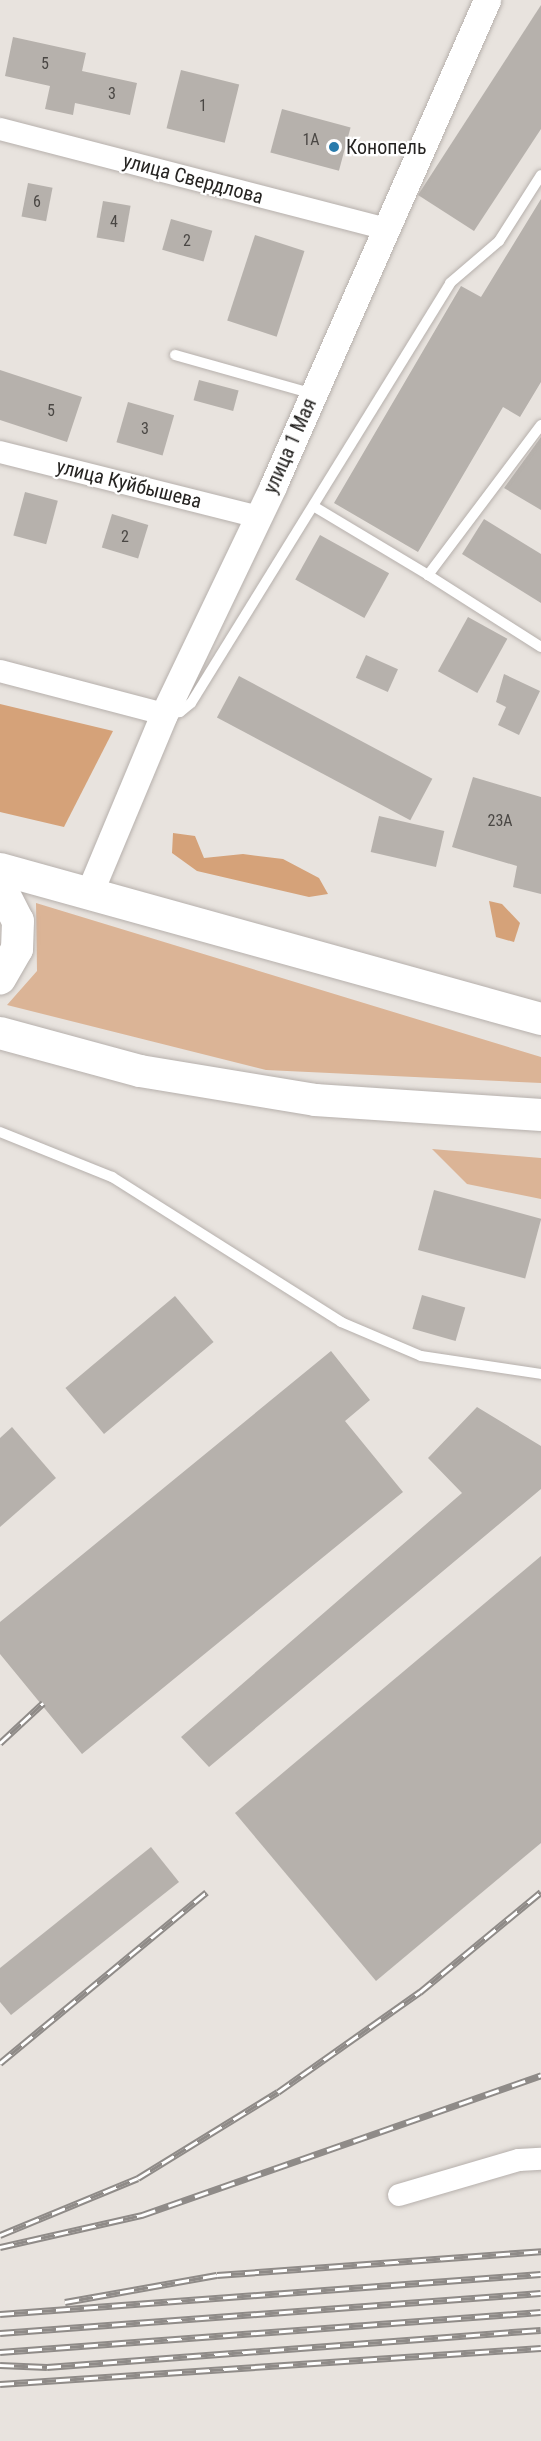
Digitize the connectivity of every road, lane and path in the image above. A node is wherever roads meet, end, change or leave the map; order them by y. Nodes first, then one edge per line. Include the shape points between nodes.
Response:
1 (487, 0) edge
2 (0, 129) edge
3 (541, 175) edge
4 (386, 229) junction
5 (176, 355) dead end
6 (314, 394) junction
7 (541, 425) edge
8 (0, 452) edge
9 (315, 507) junction
10 (259, 517) junction
11 (428, 575) junction
12 (541, 647) edge
13 (0, 671) edge
14 (164, 714) junction
15 (0, 869) edge
16 (0, 886) edge
17 (90, 891) junction
18 (0, 978) edge
19 (541, 1019) edge
20 (0, 1033) edge
21 (541, 1115) edge
22 (0, 1132) edge
23 (541, 1374) edge
24 (541, 2159) edge
25 (399, 2195) dead end

1 - 4 street, улица 1 Мая
2 - 4 street, улица Свердлова
3 - 9 lane via 499,241 450,283
4 - 6 street, улица 1 Мая
5 - 6 lane
6 - 10 street, улица 1 Мая
7 - 11 lane
8 - 10 street, улица Куйбышева
9 - 11 lane
9 - 14 lane via 190,703 180,712
10 - 14 street, улица 1 Мая
11 - 12 lane
13 - 14 street
14 - 17 street, улица 1 Мая
15 - 17 main road
16 - 18 main road via 18,921 17,949
17 - 19 main road
20 - 21 main road via 140,1071 316,1100
22 - 23 lane via 112,1178 341,1322 421,1356
24 - 25 street via 519,2160

